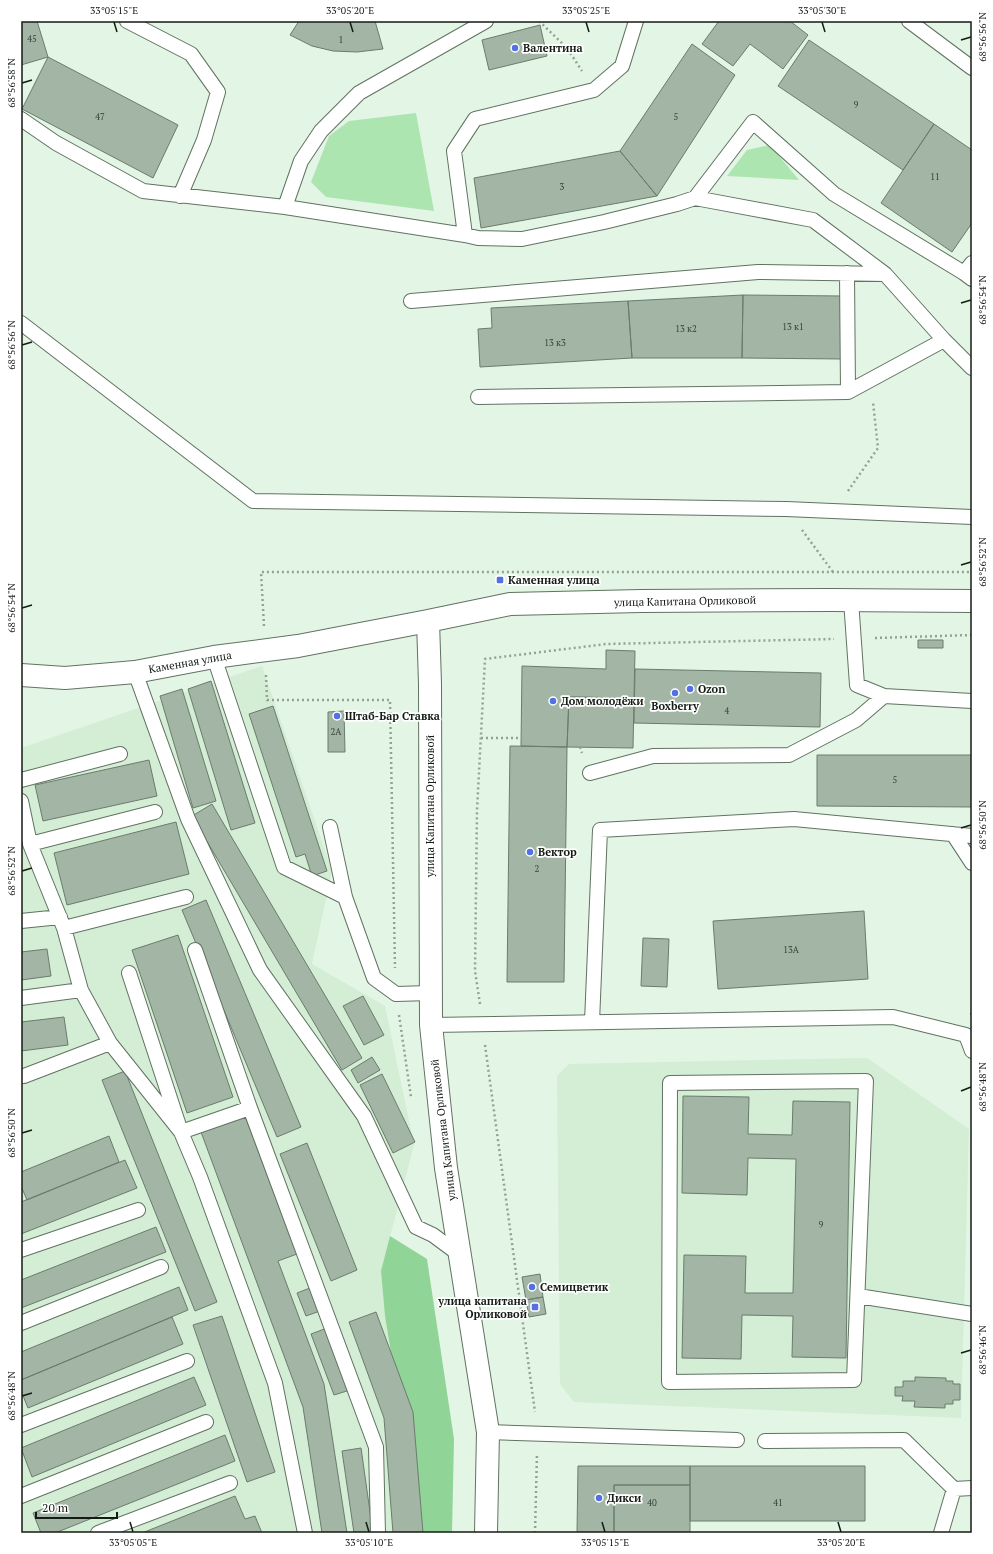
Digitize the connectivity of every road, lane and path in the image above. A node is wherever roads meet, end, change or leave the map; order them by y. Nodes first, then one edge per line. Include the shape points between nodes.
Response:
1 (127, 21) edge
2 (486, 21) edge
3 (540, 21) edge
4 (636, 21) edge
5 (909, 21) edge
6 (972, 68) edge
7 (594, 90) junction
8 (21, 119) edge
9 (180, 196) junction
10 (695, 198) junction
11 (285, 207) junction
12 (465, 235) junction
13 (969, 272) edge
14 (848, 273) junction
15 (886, 274) junction
16 (411, 301) dead end
17 (21, 323) edge
18 (944, 340) junction
19 (972, 368) edge
20 (848, 392) junction
21 (478, 397) dead end
22 (872, 399) dead end
23 (786, 509) junction
24 (833, 511) junction
25 (972, 517) edge
26 (972, 572) edge
27 (851, 600) junction
28 (972, 602) edge
29 (428, 621) junction
30 (972, 635) edge
31 (854, 638) junction
32 (214, 657) junction
33 (135, 672) junction
34 (21, 675) edge
35 (884, 696) junction
36 (267, 700) dead end
37 (972, 701) edge
38 (481, 738) junction
39 (521, 738) dead end
40 (120, 754) dead end
41 (590, 772) dead end
42 (21, 780) edge
43 (21, 801) edge
44 (155, 812) dead end
45 (330, 827) dead end
46 (953, 834) junction
47 (972, 836) edge
48 (30, 844) junction
49 (972, 863) edge
50 (186, 897) dead end
51 (345, 897) junction
52 (21, 921) edge
53 (62, 922) junction
54 (195, 950) dead end
55 (128, 973) dead end
56 (81, 990) junction
57 (430, 993) junction
58 (396, 994) junction
59 (21, 998) edge
60 (592, 1022) junction
61 (483, 1024) junction
62 (431, 1025) junction
63 (969, 1035) edge
64 (110, 1043) junction
65 (972, 1051) edge
66 (22, 1079) edge
67 (250, 1108) junction
68 (181, 1132) junction
69 (138, 1210) dead end
70 (21, 1250) edge
71 (460, 1255) junction
72 (161, 1267) dead end
73 (858, 1296) junction
74 (972, 1314) edge
75 (21, 1323) edge
76 (187, 1361) dead end
77 (206, 1422) dead end
78 (21, 1425) edge
79 (488, 1432) junction
80 (538, 1434) junction
81 (737, 1440) dead end
82 (765, 1441) dead end
83 (230, 1482) dead end
84 (972, 1488) edge
85 (954, 1489) junction
86 (21, 1496) edge
87 (98, 1533) edge
88 (305, 1533) edge
89 (378, 1533) edge
90 (486, 1533) edge
91 (535, 1533) edge
92 (941, 1533) edge

1 - 9 lane via 191,54 218,92 204,140
2 - 11 lane via 358,93 321,131 300,161
3 - 7 path via 567,48
4 - 7 lane via 622,66
5 - 6 lane
7 - 12 lane via 475,119 454,151
8 - 9 lane via 56,143 143,191
9 - 11 lane
10 - 12 lane via 604,222 522,239 478,238
10 - 13 lane via 753,122 834,194
10 - 15 lane via 813,220
11 - 12 lane
14 - 15 lane
14 - 16 lane via 758,272
14 - 20 lane
15 - 18 lane
17 - 23 lane via 253,502
18 - 19 lane
18 - 20 lane
20 - 21 lane
22 - 24 path via 878,448
23 - 24 lane
23 - 26 path via 833,572
24 - 25 lane
27 - 28 street, улица Капитана Орликовой
27 - 29 street, улица Капитана Орликовой via 510,604
27 - 31 lane
29 - 32 street, Каменная улица via 298,646
29 - 57 street, улица Капитана Орликовой
30 - 31 path
31 - 35 lane via 857,685
31 - 38 path via 606,644 485,659
32 - 33 street, Каменная улица
32 - 51 lane via 284,867
33 - 34 street, Каменная улица via 65,678
33 - 71 lane via 188,820 260,970 364,1116 416,1227 433,1235
35 - 37 lane
35 - 41 lane via 856,720 789,755 653,756
36 - 58 path via 390,700
38 - 39 path
38 - 61 path via 477,810 475,971
40 - 42 lane
43 - 48 lane
44 - 48 lane
45 - 51 lane
46 - 47 lane
46 - 49 lane
46 - 60 lane via 794,819 600,830
48 - 53 lane
50 - 53 lane
51 - 58 lane via 374,978
52 - 53 lane
53 - 56 lane
54 - 67 lane
55 - 68 lane
56 - 59 lane
56 - 64 lane
57 - 58 lane
57 - 62 street, улица Капитана Орликовой
60 - 61 lane
60 - 63 lane via 893,1017
61 - 62 lane
61 - 80 path
62 - 71 street, улица Капитана Орликовой via 446,1168
63 - 65 lane
64 - 66 lane
64 - 68 lane
67 - 68 lane
67 - 89 lane via 376,1447
68 - 88 lane via 200,1177 275,1384
69 - 70 lane
71 - 79 street, улица Капитана Орликовой
72 - 75 lane
73 - 73 lane via 866,1081 670,1083 669,1382 854,1380
73 - 74 lane
76 - 78 lane
77 - 86 lane
79 - 80 lane
79 - 90 street, улица Капитана Орликовой
80 - 81 lane
80 - 91 path
82 - 85 lane via 904,1440
83 - 87 lane
84 - 85 lane
85 - 92 lane

